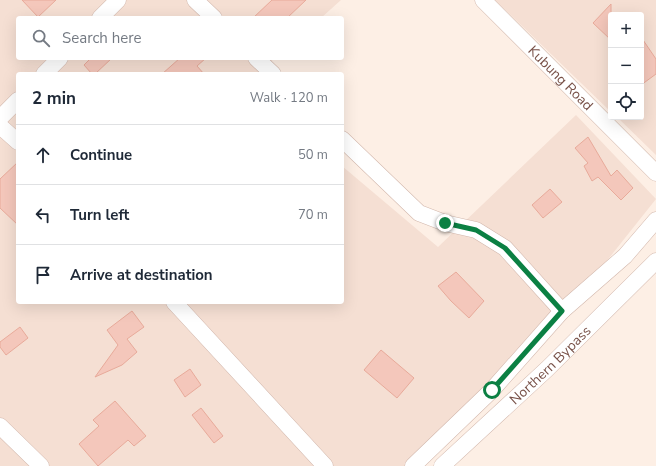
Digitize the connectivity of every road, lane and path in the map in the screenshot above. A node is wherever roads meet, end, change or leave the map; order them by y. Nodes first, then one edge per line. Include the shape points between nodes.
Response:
1 (118, 0) edge
2 (195, 0) edge
3 (482, 0) edge
4 (102, 16) edge
5 (212, 16) edge
6 (58, 60) edge
7 (258, 60) edge
8 (46, 72) edge
9 (271, 72) edge
10 (16, 102) edge
11 (0, 118) edge
12 (0, 126) edge
13 (16, 140) edge
14 (344, 142) edge
15 (656, 173) edge
16 (656, 220) edge
17 (656, 261) edge
18 (176, 304) edge
19 (562, 311) junction
20 (0, 426) edge
21 (41, 466) edge
22 (325, 466) edge
23 (413, 466) edge
24 (442, 466) edge

1 - 4 street
2 - 5 street
3 - 15 street, Kubung Road
6 - 8 street
7 - 9 street
10 - 11 street
12 - 13 street
14 - 19 street via 419,213 445,223 476,230 505,248
16 - 19 street via 625,256
17 - 24 street, Northern Bypass via 547,369
18 - 22 street
19 - 23 street via 492,390
20 - 21 street

